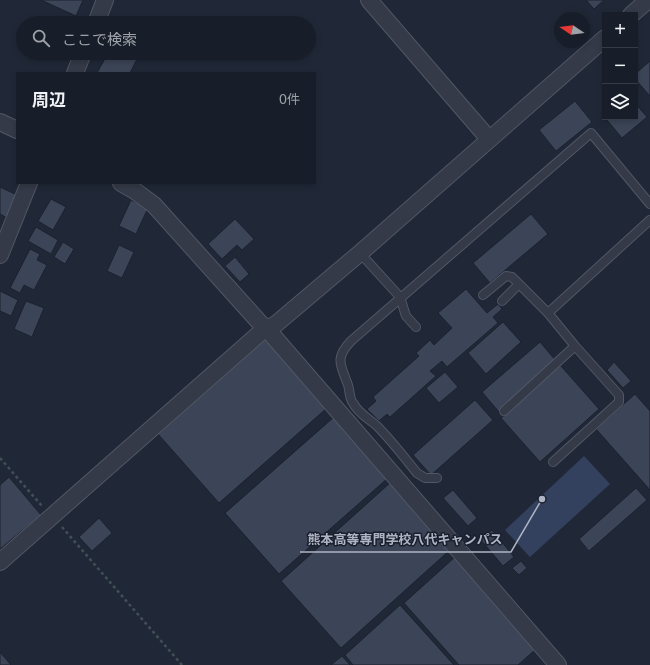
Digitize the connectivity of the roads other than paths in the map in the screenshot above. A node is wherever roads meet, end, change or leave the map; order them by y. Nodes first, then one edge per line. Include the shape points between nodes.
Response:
1 (105, 0) edge
2 (369, 0) edge
3 (648, 0) edge
4 (634, 12) edge
5 (99, 16) edge
6 (602, 41) edge
7 (80, 60) edge
8 (75, 72) edge
9 (0, 122) edge
10 (16, 130) edge
11 (489, 139) junction
12 (29, 184) edge
13 (123, 184) edge
14 (650, 204) edge
15 (650, 220) edge
16 (360, 253) junction
17 (0, 255) edge
18 (519, 284) junction
19 (482, 295) dead end
20 (400, 297) junction
21 (502, 301) dead end
22 (548, 313) junction
23 (416, 327) dead end
24 (267, 329) junction
25 (575, 346) junction
26 (504, 411) dead end
27 (553, 462) dead end
28 (437, 478) dead end
29 (0, 562) edge
30 (558, 665) edge

1 - 5 street
2 - 11 street
3 - 4 street
6 - 11 street
7 - 8 street
9 - 10 street
11 - 16 street
12 - 17 street
13 - 24 street via 154,205
14 - 20 lane via 591,133
15 - 22 lane
16 - 20 lane
16 - 24 street
18 - 19 lane via 506,276
18 - 21 lane
18 - 22 lane
20 - 23 lane via 406,316
20 - 28 lane via 344,348 341,368 352,402 364,417 376,426 417,472 425,478
22 - 25 lane
24 - 29 street
24 - 30 street
25 - 26 lane
25 - 27 lane via 619,395 619,402

